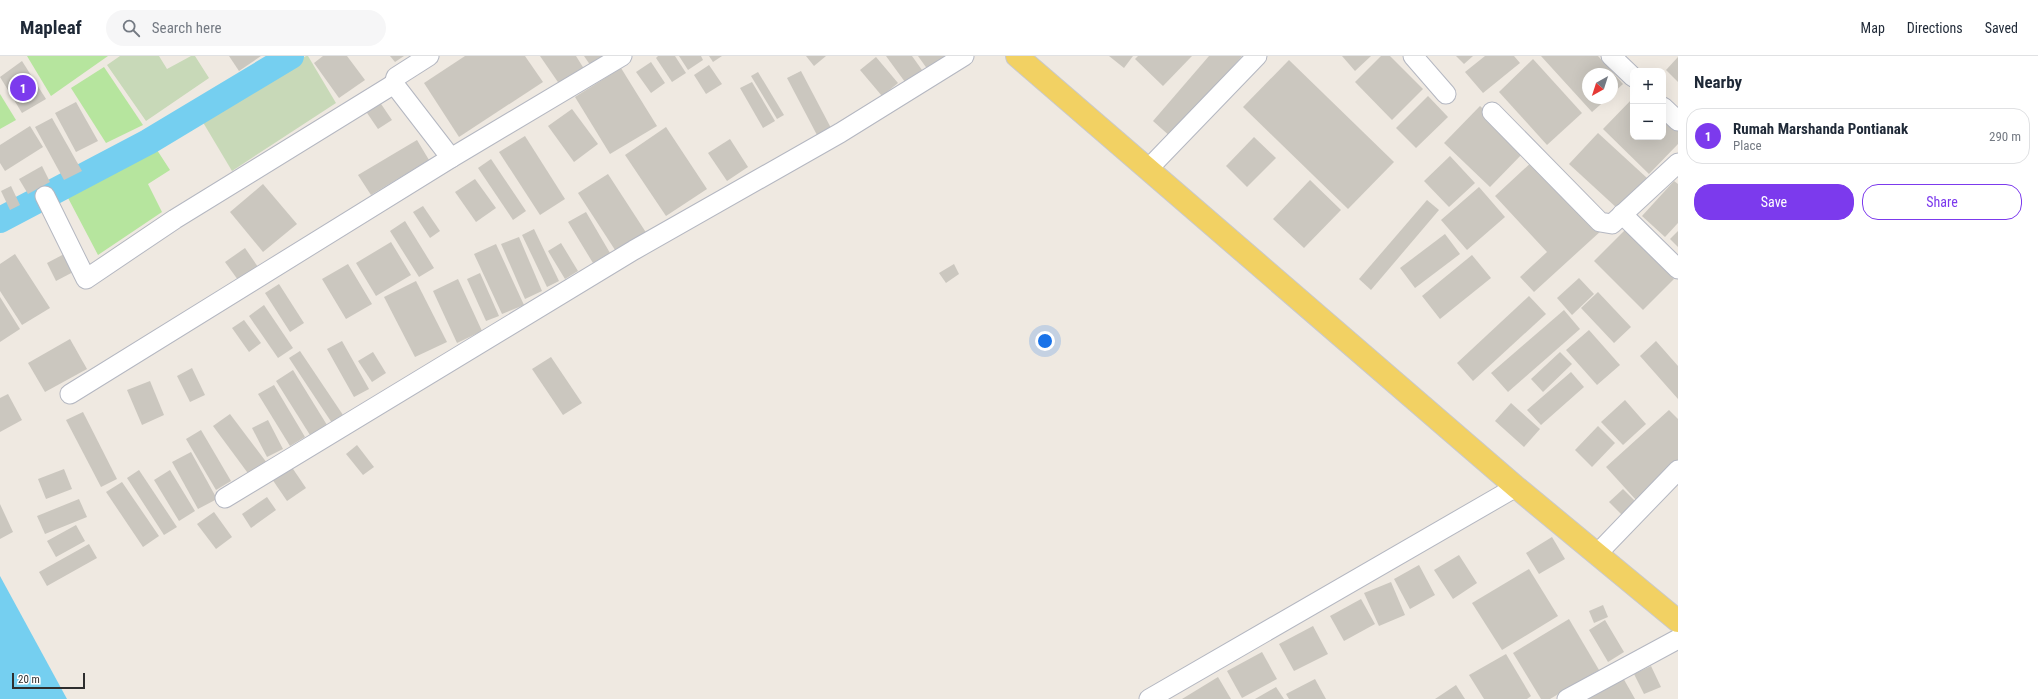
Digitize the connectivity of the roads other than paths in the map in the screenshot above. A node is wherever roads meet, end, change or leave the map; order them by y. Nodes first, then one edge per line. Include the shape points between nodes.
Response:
1 (429, 56) edge
2 (622, 56) edge
3 (964, 56) edge
4 (1017, 56) edge
5 (1257, 56) edge
6 (1413, 56) edge
7 (1611, 56) edge
8 (1630, 74) edge
9 (394, 84) junction
10 (1446, 94) dead end
11 (1666, 110) edge
12 (1492, 112) dead end
13 (1678, 121) edge
14 (451, 158) junction
15 (1678, 162) edge
16 (1149, 168) junction
17 (45, 196) dead end
18 (1622, 214) junction
19 (1678, 269) edge
20 (70, 394) dead end
21 (1678, 470) edge
22 (1516, 487) junction
23 (225, 498) dead end
24 (1597, 554) junction
25 (1678, 621) edge
26 (1678, 639) edge
27 (1149, 699) edge
28 (1566, 699) edge

1 - 9 street via 396,77
2 - 14 street
3 - 23 street via 840,133 627,254
4 - 16 main road
5 - 16 street
6 - 10 street
7 - 8 street
9 - 14 street
9 - 17 street via 175,219 86,279
11 - 13 street
12 - 18 street via 1600,222 1612,224
14 - 20 street
15 - 18 street
16 - 22 main road
18 - 19 street
21 - 24 street
22 - 24 main road
22 - 27 street
24 - 25 main road
26 - 28 street

